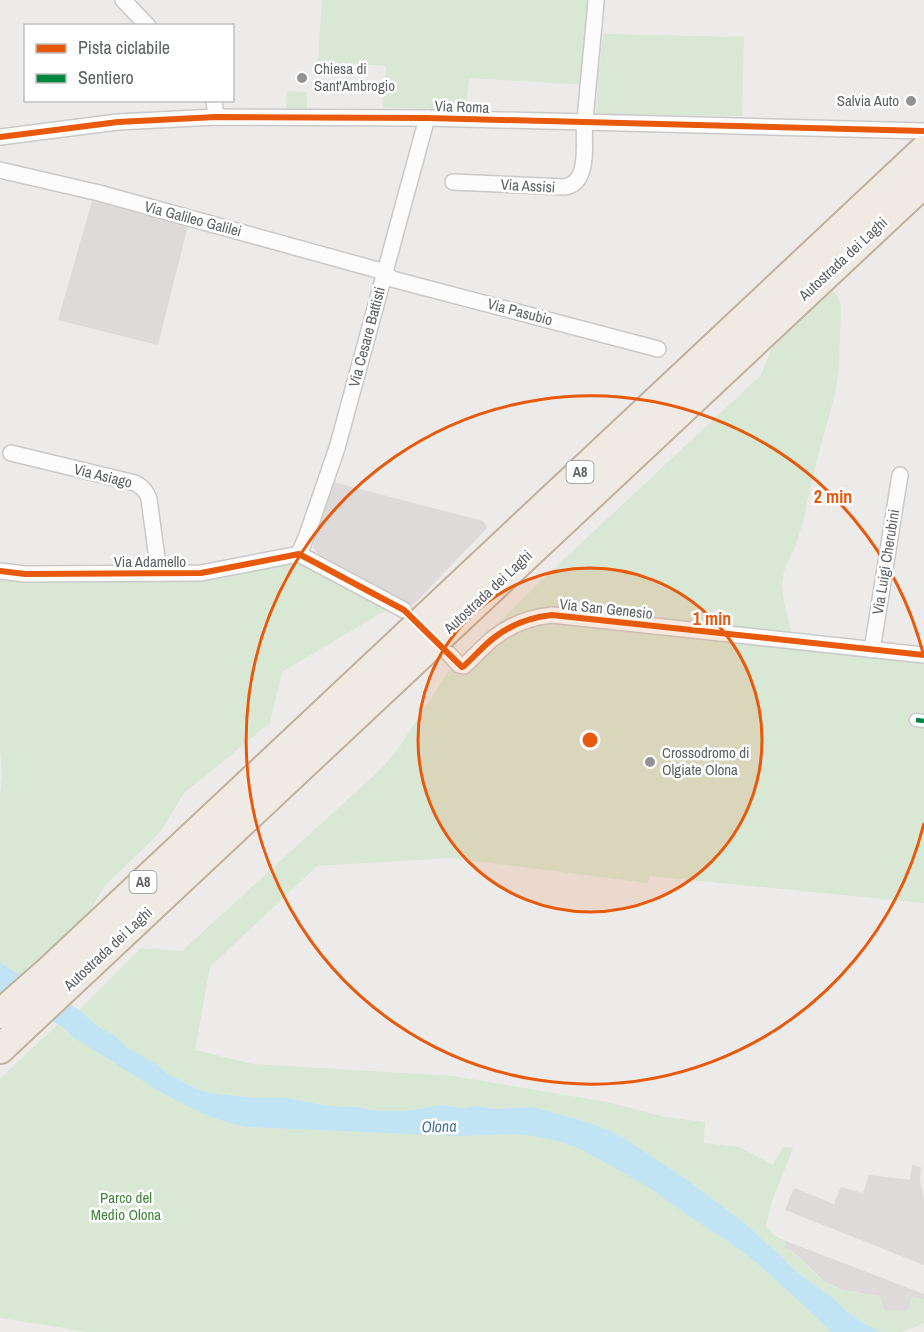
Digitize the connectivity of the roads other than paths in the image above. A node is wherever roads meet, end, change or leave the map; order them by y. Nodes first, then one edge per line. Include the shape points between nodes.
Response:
1 (123, 0) edge
2 (596, 0) edge
3 (146, 24) edge
4 (214, 102) edge
5 (216, 117) junction
6 (427, 118) junction
7 (585, 123) junction
8 (924, 132) edge
9 (0, 137) edge
10 (924, 150) edge
11 (0, 170) edge
12 (453, 182) dead end
13 (924, 183) edge
14 (384, 272) junction
15 (658, 349) dead end
16 (11, 453) dead end
17 (900, 475) dead end
18 (299, 554) junction
19 (0, 571) edge
20 (159, 573) junction
21 (404, 610) dead end
22 (872, 650) junction
23 (449, 654) dead end
24 (924, 655) edge
25 (59, 978) junction
26 (0, 1014) edge
27 (3, 1046) edge

1 - 3 street
2 - 7 street
4 - 5 street
5 - 6 street, Via Roma
5 - 9 street, Via Roma via 118,122
6 - 7 street, Via Roma
6 - 14 street, Via Cesare Battisti
7 - 8 street, Via Roma
7 - 12 street, Via Assisi via 583,168 568,187
10 - 25 highway, Autostrada dei Laghi / A8
11 - 14 street, Via Galileo Galilei via 99,193
13 - 25 highway, Autostrada dei Laghi / A8
14 - 15 street, Via Pasubio via 392,279
14 - 18 street, Via Cesare Battisti via 337,448
16 - 20 street, Via Asiago via 142,486 149,499
17 - 22 street, Via Luigi Cherubini
18 - 20 street, Via Adamello via 201,573
18 - 21 street
19 - 20 street, Via Adamello
22 - 23 street, Via San Genesio via 552,615 517,624 462,667
22 - 24 street, Via San Genesio
25 - 26 highway, Autostrada dei Laghi / A8
25 - 27 highway, Autostrada dei Laghi / A8

